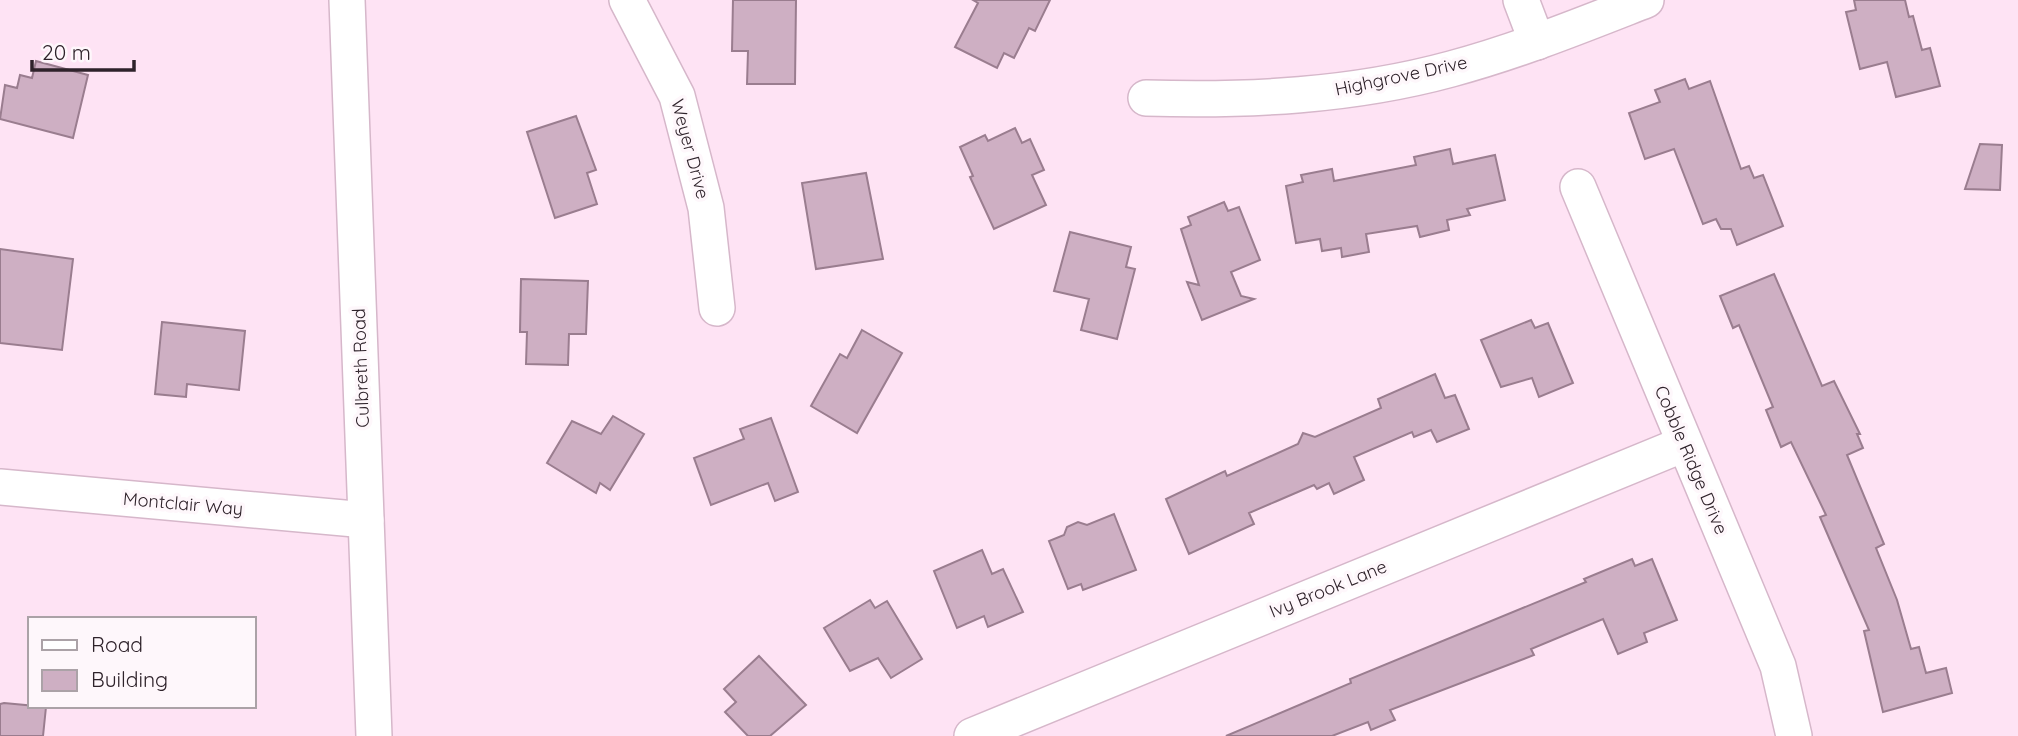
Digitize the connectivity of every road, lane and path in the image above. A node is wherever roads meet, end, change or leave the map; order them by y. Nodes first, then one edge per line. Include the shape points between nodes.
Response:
1 (347, 0) edge
2 (627, 0) edge
3 (1521, 0) edge
4 (1646, 0) edge
5 (1537, 42) junction
6 (1146, 98) dead end
7 (1578, 187) dead end
8 (717, 308) dead end
9 (1684, 444) junction
10 (0, 487) edge
11 (366, 520) junction
12 (373, 736) edge
13 (972, 736) edge
14 (1794, 736) edge

1 - 11 street, Culbreth Road
2 - 8 street, Weyer Drive via 677,96 706,208
3 - 5 street
4 - 5 street, Highgrove Drive
5 - 6 street, Highgrove Drive via 1450,69 1359,88 1218,100
7 - 9 street, Cobble Ridge Drive
9 - 13 street, Ivy Brook Lane
9 - 14 street, Cobble Ridge Drive via 1777,666
10 - 11 street, Montclair Way
11 - 12 street, Culbreth Road

